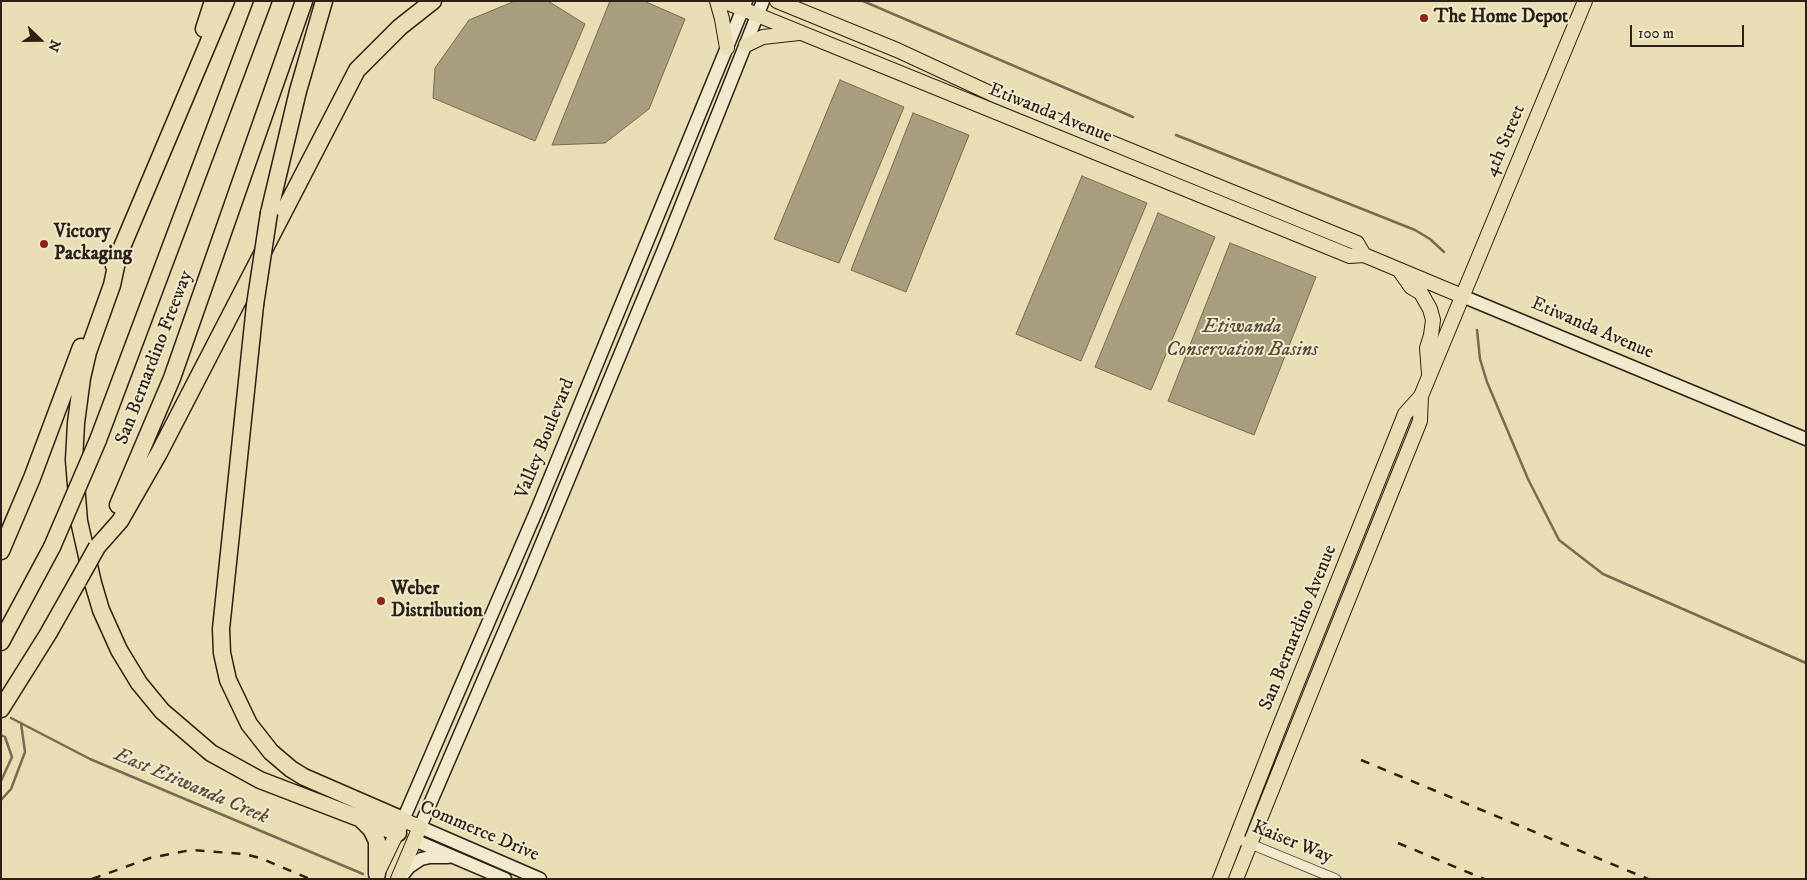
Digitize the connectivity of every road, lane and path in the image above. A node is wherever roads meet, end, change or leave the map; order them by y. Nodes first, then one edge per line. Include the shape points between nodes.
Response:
1 (213, 1) edge
2 (226, 1) edge
3 (263, 1) edge
4 (304, 1) edge
5 (324, 1) edge
6 (433, 1) edge
7 (717, 1) edge
8 (723, 1) edge
9 (763, 1) edge
10 (777, 1) edge
11 (1585, 1) edge
12 (744, 5) edge
13 (758, 15) junction
14 (800, 32) junction
15 (746, 45) junction
16 (727, 48) junction
17 (189, 87) junction
18 (1364, 255) junction
19 (118, 257) junction
20 (1400, 270) junction
21 (1462, 296) junction
22 (1429, 378) junction
23 (1421, 396) junction
24 (1806, 439) edge
25 (97, 547) junction
26 (1, 551) edge
27 (1, 642) edge
28 (1, 709) edge
29 (362, 820) junction
30 (400, 826) junction
31 (420, 826) junction
32 (1236, 838) junction
33 (414, 840) junction
34 (1250, 843) junction
35 (383, 850) junction
36 (455, 858) junction
37 (410, 861) junction
38 (376, 876) edge
39 (399, 879) edge
40 (505, 879) edge
41 (540, 879) edge
42 (1220, 879) edge
43 (1236, 879) edge
44 (1336, 879) edge

1 - 17 highway
2 - 17 highway
3 - 27 highway, San Bernardino Freeway, bridge via 98,440 52,547
4 - 25 highway, San Bernardino Freeway via 172,378 122,498
5 - 30 highway, bridge via 298,91 269,213 255,304 221,629 222,653 228,680 249,724 272,752 304,777
6 - 25 highway via 400,27 357,70 160,453 120,521
7 - 16 main road
8 - 12 main road, Etiwanda Avenue
9 - 13 main road, Valley Boulevard
10 - 18 main road, Etiwanda Avenue via 881,43 992,94 1357,243
11 - 21 main road, 4th Street
12 - 13 main road, Etiwanda Avenue
12 - 16 main road, Valley Boulevard
13 - 14 main road, Etiwanda Avenue
13 - 15 main road, Valley Boulevard
14 - 15 main road via 763,38
14 - 18 main road, Etiwanda Avenue via 1350,256
15 - 31 main road, Valley Boulevard via 552,518
16 - 30 main road, Valley Boulevard via 536,512
17 - 19 highway
18 - 20 main road, Etiwanda Avenue
19 - 26 highway
19 - 29 highway via 112,285 88,352 75,440 79,521 101,610 119,650 139,683 162,711 194,740 247,774
20 - 21 main road, Etiwanda Avenue
20 - 22 main road via 1411,287 1421,293 1433,320 1427,348
21 - 22 main road, San Bernardino Avenue
21 - 24 main road, Etiwanda Avenue
22 - 23 main road, San Bernardino Avenue
23 - 32 main road, San Bernardino Avenue via 1405,414
23 - 34 main road, San Bernardino Avenue via 1420,421
25 - 28 highway, San Bernardino Freeway, bridge
29 - 30 highway
29 - 35 highway
30 - 31 main road, Commerce Drive
30 - 33 main road, Commerce Drive
30 - 35 main road, Valley Boulevard
31 - 33 main road, Valley Boulevard
31 - 41 main road, Commerce Drive
32 - 34 street, Kaiser Way
32 - 42 main road, San Bernardino Avenue
33 - 36 main road, Commerce Drive
33 - 37 main road, Valley Boulevard
34 - 43 main road, San Bernardino Avenue
34 - 44 street, Kaiser Way
35 - 38 highway
36 - 37 main road via 430,856
36 - 40 main road, Commerce Drive
37 - 39 main road, Valley Boulevard

